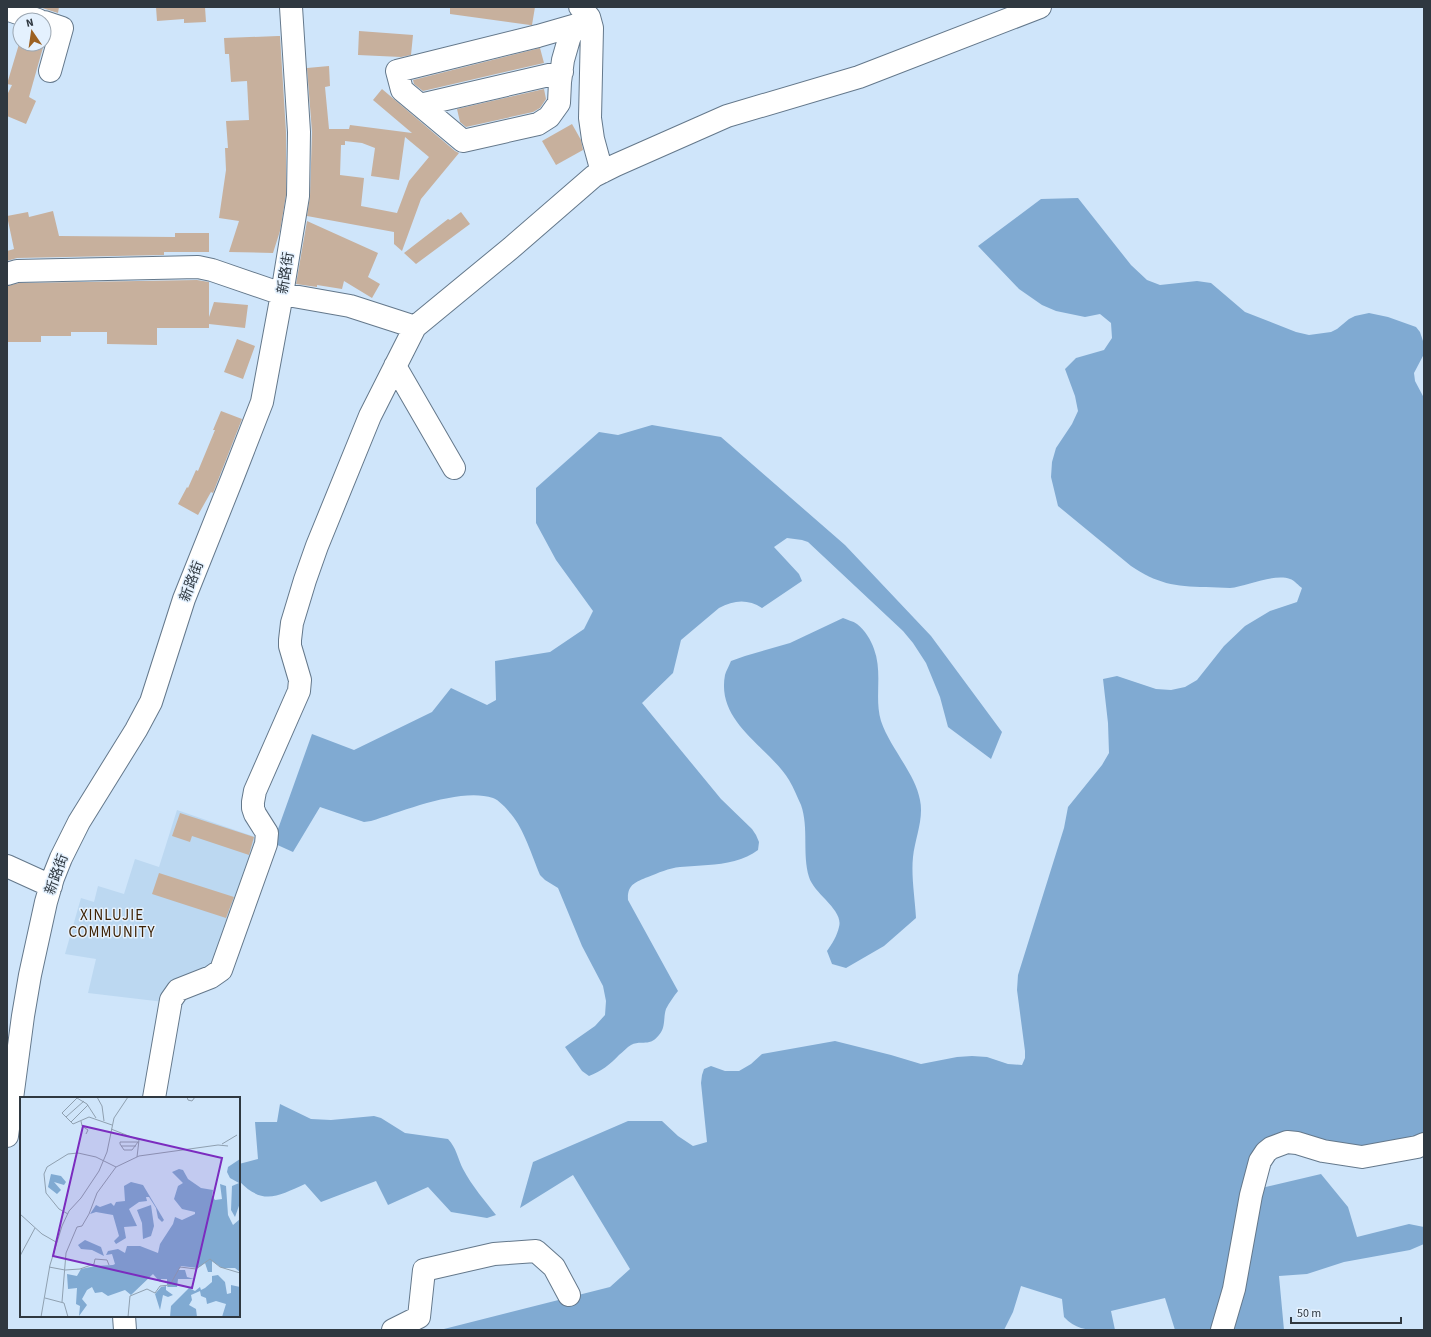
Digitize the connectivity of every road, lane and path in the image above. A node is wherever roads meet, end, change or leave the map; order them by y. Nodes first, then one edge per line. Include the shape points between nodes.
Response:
1 (291, 7) edge
2 (1040, 7) edge
3 (581, 18) edge
4 (52, 25) edge
5 (50, 70) dead end
6 (562, 72) junction
7 (420, 105) junction
8 (602, 172) junction
9 (7, 274) edge
10 (282, 294) junction
11 (415, 327) junction
12 (395, 366) junction
13 (454, 468) dead end
14 (7, 866) edge
15 (51, 886) junction
16 (154, 1097) edge
17 (7, 1136) edge
18 (1424, 1144) edge
19 (569, 1294) dead end
20 (124, 1317) edge
21 (125, 1330) edge
22 (393, 1330) edge
23 (1222, 1330) edge

1 - 10 street, 新路街 via 299,124 298,196
2 - 8 street via 858,77 727,116
3 - 6 street via 569,39
3 - 7 street via 538,36 397,71 402,90
3 - 8 street via 592,28 590,118
4 - 5 street via 62,28
6 - 7 street
6 - 7 street via 559,103 544,121 463,141
8 - 11 street via 594,176
9 - 10 street via 198,267
10 - 11 street via 350,306
10 - 15 street, 新路街 via 262,402 184,599 151,702 76,828
11 - 12 street
12 - 13 street
12 - 16 street via 370,416 317,546 292,623 290,646 300,680 299,691 255,791 253,802 255,814 267,833 266,844 220,970 211,977 178,990 171,1000
14 - 15 street
15 - 17 street, 新路街 via 23,1016
18 - 23 street via 1410,1149 1362,1157 1323,1152 1292,1142 1281,1143 1266,1152 1260,1161 1251,1196 1234,1289
19 - 22 street via 554,1267 536,1251 494,1254 424,1270 419,1317
20 - 21 street

